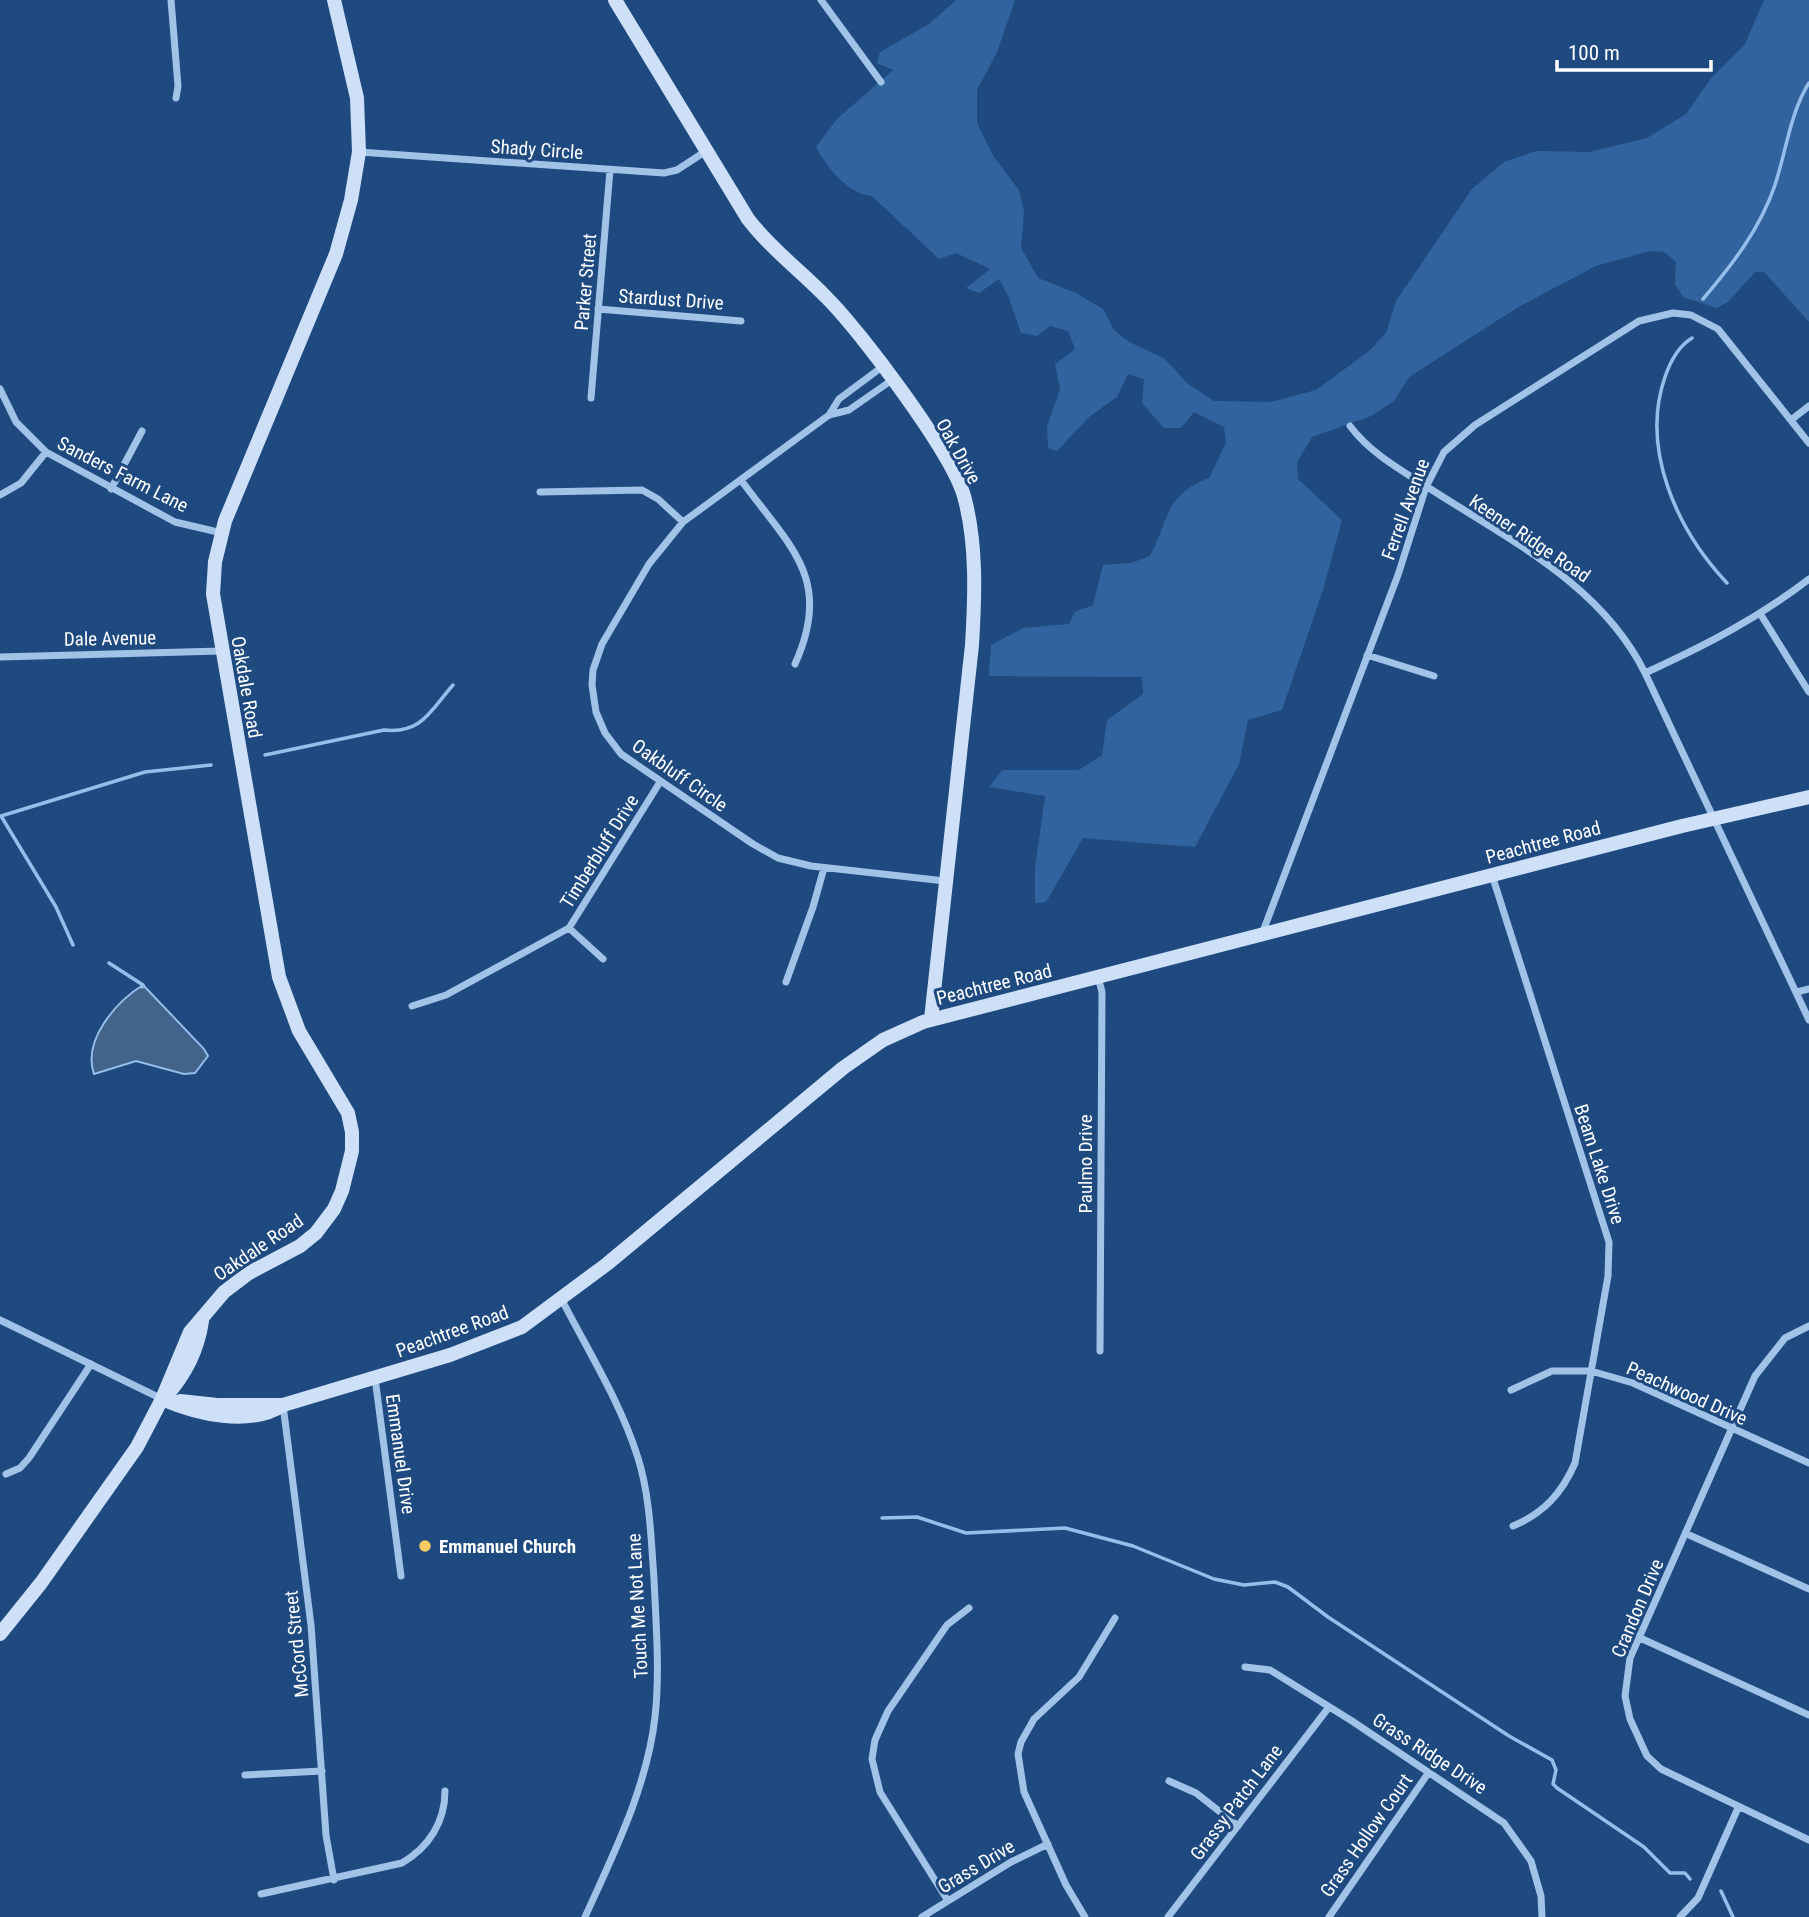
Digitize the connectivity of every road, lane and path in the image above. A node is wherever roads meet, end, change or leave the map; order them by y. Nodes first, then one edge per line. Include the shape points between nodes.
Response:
1 (171, 0) edge
2 (334, 0) edge
3 (615, 0) edge
4 (821, 0) edge
5 (881, 82) dead end
6 (176, 99) dead end
7 (706, 151) junction
8 (359, 152) junction
9 (610, 170) junction
10 (598, 309) junction
11 (741, 321) dead end
12 (882, 367) junction
13 (892, 380) junction
14 (0, 389) edge
15 (591, 398) dead end
16 (1809, 406) edge
17 (829, 415) junction
18 (1791, 420) junction
19 (1350, 426) dead end
20 (142, 431) dead end
21 (1809, 443) edge
22 (46, 452) junction
23 (741, 480) junction
24 (1426, 487) junction
25 (111, 489) junction
26 (540, 492) dead end
27 (0, 495) edge
28 (683, 522) junction
29 (222, 533) junction
30 (1809, 579) edge
31 (1761, 615) junction
32 (220, 651) junction
33 (1367, 655) junction
34 (0, 657) edge
35 (795, 664) dead end
36 (1645, 673) junction
37 (1434, 676) dead end
38 (1809, 692) edge
39 (660, 782) junction
40 (1809, 797) edge
41 (1714, 820) junction
42 (824, 868) junction
43 (1492, 875) junction
44 (945, 881) junction
45 (569, 928) junction
46 (1262, 935) junction
47 (603, 959) dead end
48 (1098, 977) junction
49 (786, 982) dead end
50 (1809, 989) edge
51 (1797, 992) junction
52 (412, 1006) dead end
53 (931, 1019) junction
54 (1809, 1020) edge
55 (562, 1300) junction
56 (0, 1320) edge
57 (1809, 1326) edge
58 (1100, 1350) dead end
59 (91, 1364) junction
60 (1591, 1371) junction
61 (375, 1378) junction
62 (1511, 1390) dead end
63 (162, 1399) junction
64 (283, 1405) junction
65 (1733, 1429) junction
66 (1809, 1463) edge
67 (6, 1474) dead end
68 (1513, 1526) dead end
69 (1687, 1534) junction
70 (401, 1576) dead end
71 (1809, 1589) edge
72 (969, 1608) dead end
73 (1115, 1618) dead end
74 (0, 1634) edge
75 (1638, 1637) junction
76 (1245, 1667) dead end
77 (1329, 1707) junction
78 (1809, 1715) edge
79 (322, 1771) junction
80 (1429, 1772) junction
81 (245, 1775) dead end
82 (1169, 1781) dead end
83 (445, 1791) dead end
84 (1738, 1808) junction
85 (1238, 1826) junction
86 (1809, 1840) edge
87 (1048, 1844) junction
88 (334, 1880) junction
89 (261, 1894) dead end
90 (948, 1901) junction
91 (585, 1917) edge
92 (922, 1917) edge
93 (1086, 1917) edge
94 (1168, 1917) edge
95 (1329, 1917) edge
96 (1542, 1917) edge
97 (1680, 1917) edge

1 - 6 street
2 - 8 street, Oakdale Road via 357,98
3 - 7 street, Oak Drive
4 - 5 street
7 - 9 street, Shady Circle via 673,171
7 - 12 street, Oak Drive via 758,233 827,298
8 - 9 street, Shady Circle
8 - 29 street, Oakdale Road via 336,254
9 - 10 street, Parker Street
10 - 11 street, Stardust Drive
10 - 15 street, Parker Street
12 - 13 street, Oak Drive
12 - 17 street, Oakbluff Circle via 839,399
13 - 17 street, Oakbluff Circle via 849,410
13 - 44 street, Oak Drive via 960,484 971,544 972,652
14 - 22 street, Sanders Farm Lane via 16,422
16 - 18 street
17 - 23 street, Oakbluff Circle
18 - 21 street, Ferrell Avenue
18 - 24 street, Ferrell Avenue via 1718,329 1691,315 1654,315 1464,432 1444,452
19 - 24 street, Keener Ridge Road via 1367,445
20 - 25 street
22 - 25 street, Sanders Farm Lane
22 - 27 street via 21,483
23 - 28 street, Oakbluff Circle
23 - 35 street via 795,554 809,583 810,617
24 - 33 street, Ferrell Avenue
24 - 36 street, Keener Ridge Road via 1574,583 1615,625
25 - 29 street, Sanders Farm Lane via 174,522
26 - 28 street via 642,490
28 - 39 street, Oakbluff Circle via 649,564 602,644 592,685 605,733 621,754
29 - 32 street, Oakdale Road via 213,594
30 - 31 street
31 - 36 street
31 - 38 street
32 - 34 street, Dale Avenue
32 - 63 street, Oakdale Road via 279,977 299,1031 348,1113 352,1142 334,1209 300,1246 248,1273 219,1297 202,1320 181,1379
33 - 37 street
33 - 46 street, Ferrell Avenue
36 - 41 street, Keener Ridge Road
39 - 42 street, Oakbluff Circle via 766,852
39 - 45 street, Timberbluff Drive
40 - 41 street, Peachtree Road
41 - 43 street, Peachtree Road
41 - 51 street, Keener Ridge Road
42 - 44 street, Oakbluff Circle
42 - 49 street
43 - 46 street, Peachtree Road
43 - 60 street, Beam Lake Drive via 1609,1242 1608,1276
44 - 53 street, Oak Drive
45 - 47 street
45 - 52 street, Timberbluff Drive via 446,995
46 - 48 street, Peachtree Road
48 - 53 street, Peachtree Road
48 - 58 street, Paulmo Drive via 1102,992
50 - 51 street
51 - 54 street, Keener Ridge Road
53 - 55 street, Peachtree Road via 883,1040 843,1068
55 - 61 street, Peachtree Road via 493,1340
55 - 91 street, Touch Me Not Lane via 638,1457 647,1504 655,1609 657,1685 652,1741 619,1841
56 - 59 street, Peachtree Road
57 - 65 street, Crandon Drive via 1774,1348 1755,1376
59 - 63 street, Peachtree Road
59 - 67 street via 29,1458
60 - 62 street, Peachwood Drive via 1552,1371
60 - 65 street, Peachwood Drive via 1633,1383
60 - 68 street, Beam Lake Drive via 1578,1452 1566,1483 1533,1518
61 - 64 street, Peachtree Road
61 - 70 street, Emmanuel Drive
63 - 64 street, Peachtree Road via 217,1415 272,1412
63 - 74 street, Oakdale Road via 137,1447
64 - 79 street, McCord Street via 311,1625
65 - 66 street, Peachwood Drive
65 - 69 street, Crandon Drive
69 - 71 street
69 - 75 street, Crandon Drive
72 - 90 street via 947,1625 888,1711 872,1759 880,1792
73 - 87 street via 1079,1677 1034,1718 1021,1742 1020,1779
75 - 78 street
75 - 84 street, Crandon Drive via 1625,1679 1625,1696 1642,1748 1661,1769
76 - 77 street, Grass Ridge Drive via 1270,1670
77 - 80 street, Grass Ridge Drive
77 - 85 street, Grassy Patch Lane
79 - 81 street
79 - 88 street, McCord Street
80 - 95 street, Grass Hollow Court
80 - 96 street, Grass Ridge Drive via 1490,1812 1514,1834 1534,1869
82 - 85 street via 1196,1793
83 - 88 street via 437,1827 414,1856 382,1870
84 - 86 street, Crandon Drive
84 - 97 street via 1698,1898
85 - 94 street, Grassy Patch Lane
87 - 90 street, Grass Drive
87 - 93 street
88 - 89 street
90 - 92 street, Grass Drive

